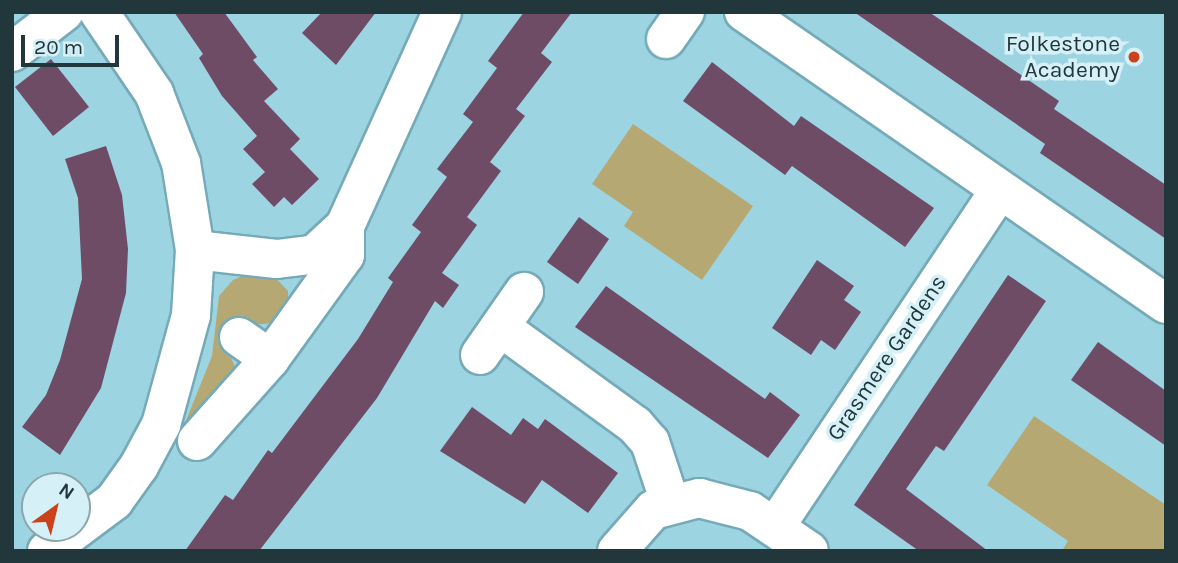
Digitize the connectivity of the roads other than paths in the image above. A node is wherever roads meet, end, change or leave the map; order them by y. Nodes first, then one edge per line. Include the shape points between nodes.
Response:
1 (64, 12) edge
2 (99, 12) edge
3 (442, 12) edge
4 (744, 12) edge
5 (12, 52) edge
6 (1000, 190) junction
7 (345, 226) junction
8 (195, 250) junction
9 (524, 292) dead end
10 (1166, 304) edge
11 (239, 337) dead end
12 (270, 359) junction
13 (197, 441) dead end
14 (670, 503) junction
15 (775, 527) junction
16 (56, 545) edge
17 (617, 551) edge
18 (808, 551) edge

1 - 5 street
2 - 8 street via 163,110 191,201
3 - 7 street
4 - 6 street
6 - 10 street
6 - 15 street, Grasmere Gardens
7 - 8 street via 315,254 277,259
7 - 12 street via 345,255
8 - 16 street via 191,315 161,425 114,501
9 - 14 street via 490,341 635,425 650,442
11 - 12 street
12 - 13 street
14 - 15 street via 715,499
14 - 17 street via 638,522
15 - 18 street

